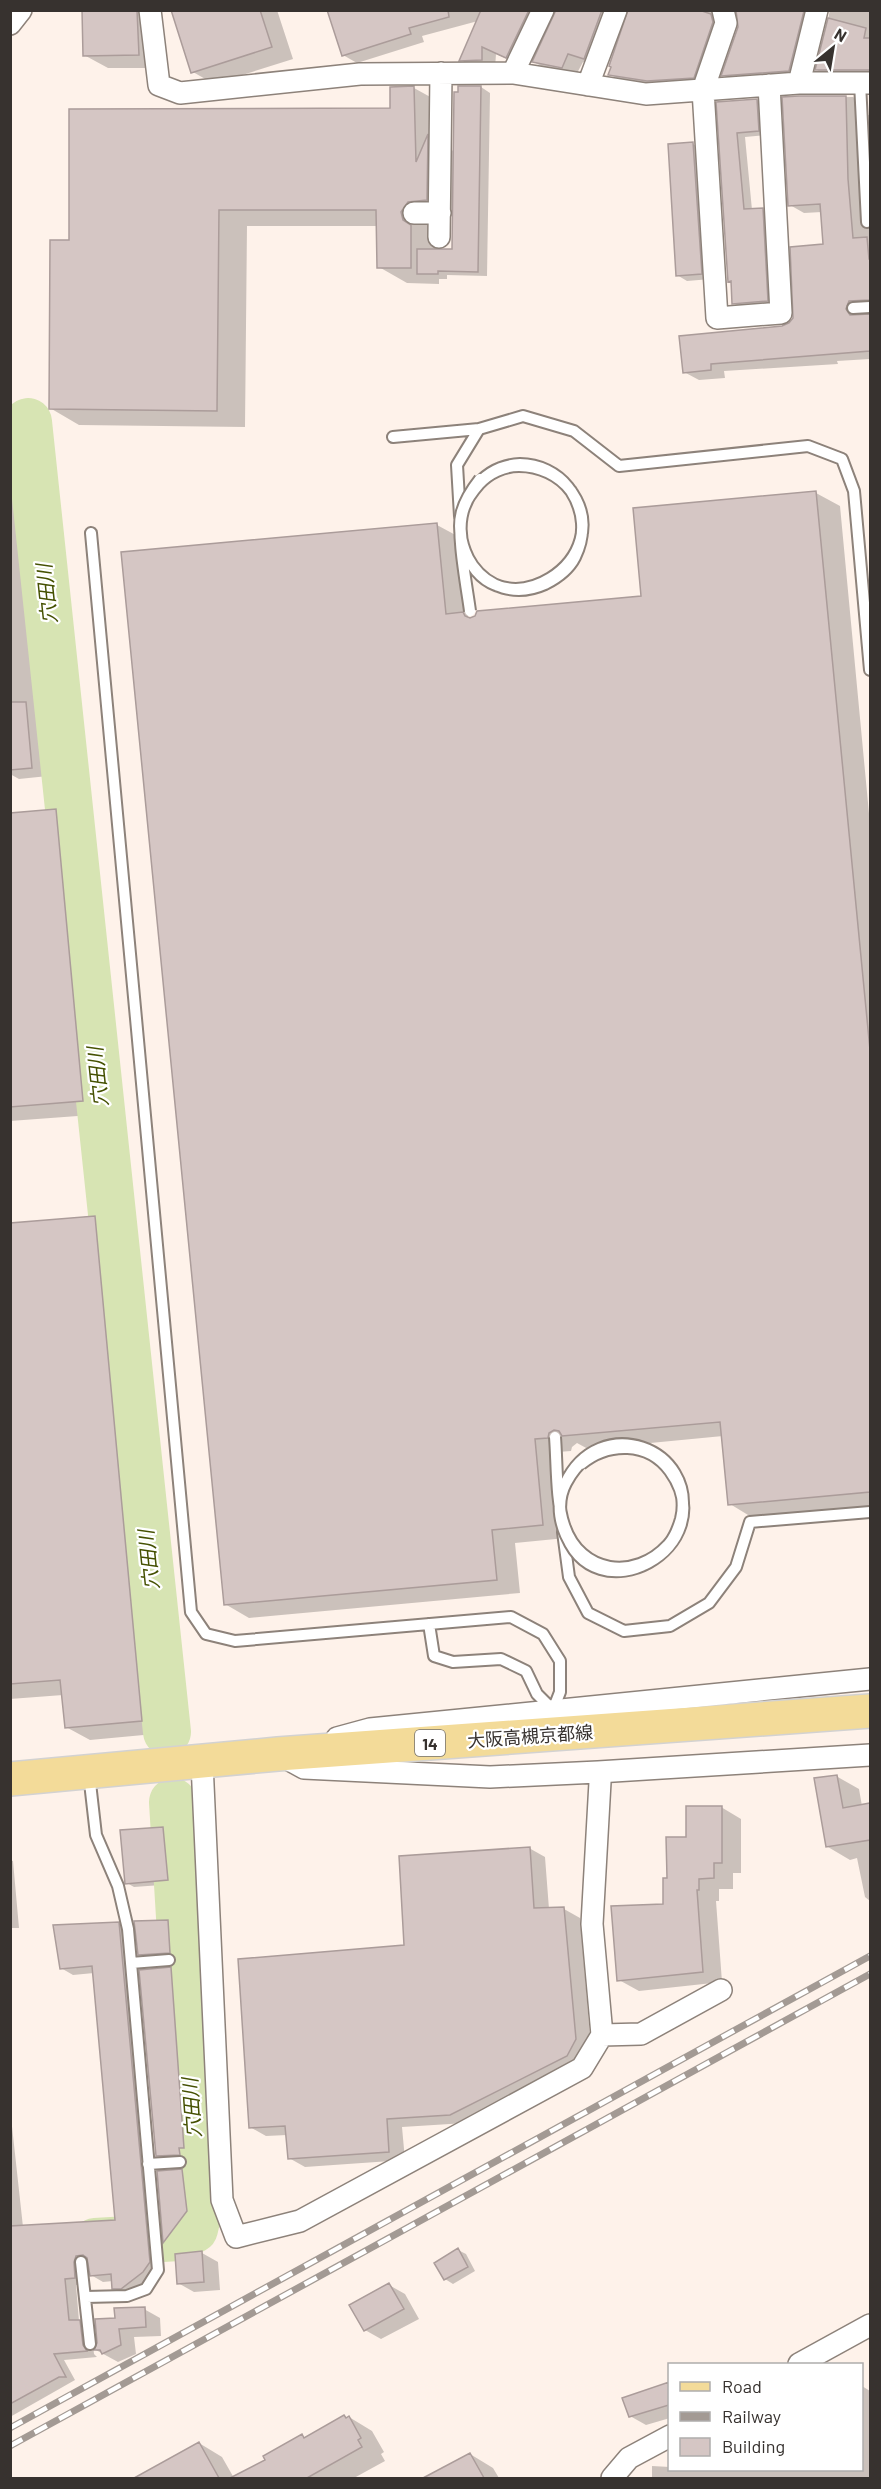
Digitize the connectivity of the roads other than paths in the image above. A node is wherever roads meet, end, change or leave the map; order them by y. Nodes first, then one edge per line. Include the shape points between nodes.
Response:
1 (21, 10) edge
2 (150, 10) edge
3 (543, 10) edge
4 (616, 10) edge
5 (723, 10) edge
6 (817, 10) edge
7 (10, 24) edge
8 (441, 73) junction
9 (513, 73) junction
10 (799, 83) junction
11 (865, 83) edge
12 (588, 85) junction
13 (769, 85) junction
14 (703, 90) junction
15 (414, 213) dead end
16 (440, 213) junction
17 (867, 222) dead end
18 (439, 237) dead end
19 (870, 307) edge
20 (853, 308) dead end
21 (479, 429) junction
22 (393, 437) dead end
23 (91, 533) dead end
24 (470, 612) dead end
25 (870, 670) edge
26 (555, 1437) dead end
27 (870, 1512) edge
28 (429, 1624) junction
29 (870, 1679) edge
30 (553, 1710) junction
31 (870, 1711) edge
32 (278, 1754) junction
33 (870, 1755) edge
34 (202, 1763) junction
35 (89, 1772) junction
36 (598, 1772) junction
37 (10, 1779) edge
38 (169, 1960) dead end
39 (131, 1963) junction
40 (721, 1990) dead end
41 (602, 2035) junction
42 (180, 2162) dead end
43 (148, 2164) junction
44 (81, 2262) dead end
45 (86, 2297) junction
46 (870, 2325) edge
47 (90, 2344) dead end
48 (801, 2363) edge
49 (668, 2437) edge
50 (612, 2478) edge

1 - 7 street
2 - 8 street via 159,85 180,93 360,74
3 - 9 street
4 - 12 street
5 - 14 street via 726,23
6 - 10 street
8 - 9 street
8 - 16 street
9 - 12 street
10 - 11 street
10 - 13 street
11 - 17 lane
12 - 14 street via 646,94
13 - 14 street
13 - 14 street via 781,313 717,318
15 - 16 street
16 - 18 street
19 - 20 lane
21 - 22 lane
21 - 24 lane, bridge via 457,465 459,507 460,518 460,525 460,532 466,552 474,566 507,586 532,586 564,567 576,551 579,544 582,534 582,528 583,522 581,510 571,488 564,479 548,468 528,462 502,465 480,479 466,498 461,508 459,519 460,534 462,544 466,554 474,568 486,579 515,590 532,588 557,575 571,561 576,553 578,546 581,537 582,525 581,518 581,512 571,490 563,481 547,470 528,464 501,467 480,481 467,499 462,510 460,521 460,528 460,536 463,545 466,556 474,569 487,580 515,591 532,589 557,577 571,563 576,554 581,538 583,526 581,514 579,508 571,492 556,477 528,466 502,468 490,475 467,501 462,512 460,523 460,530 460,538
21 - 25 lane via 523,416 574,431 619,466 808,446 842,459 854,491
23 - 28 lane via 192,1612 206,1634 235,1641
26 - 27 lane, bridge via 560,1499 560,1506 561,1514 563,1524 575,1547 587,1558 616,1569 649,1560 672,1541 677,1532 679,1525 682,1516 682,1510 683,1504 682,1492 671,1469 664,1461 648,1450 628,1443 602,1446 591,1453 580,1461 567,1479 562,1490 560,1501 560,1516 563,1526 566,1536 574,1549 587,1560 616,1571 632,1569 657,1557 671,1543 676,1534 679,1527 681,1518 682,1512 682,1506 682,1500 681,1493 676,1482 671,1472 664,1463 639,1448 628,1446 615,1446 602,1448 590,1454 581,1462 567,1481 562,1492 560,1502 560,1510 560,1517 563,1527 567,1537 575,1550 587,1562 616,1573 633,1571 649,1563 664,1552 672,1544 676,1536 682,1520 683,1508 682,1501 681,1495 679,1489 677,1483 672,1473 664,1464 628,1447 602,1450 581,1464 562,1494 560,1504 560,1512 560,1519 569,1577 588,1613 624,1631 670,1626 709,1603 736,1567 750,1522
28 - 30 lane via 434,1656 453,1662 501,1659 526,1671 537,1694
28 - 30 lane via 511,1617 543,1634 560,1661 560,1692
29 - 30 street
30 - 32 street via 370,1729
31 - 32 main road, 大阪高槻京都線 / 14
32 - 34 main road, 大阪高槻京都線 / 14
32 - 36 street via 304,1768 490,1777
33 - 36 street
34 - 35 main road, 大阪高槻京都線 / 14
34 - 41 street via 222,2200 236,2237 300,2221 582,2068
35 - 37 main road, 大阪高槻京都線 / 14
35 - 39 lane via 96,1835 118,1886
36 - 41 street via 592,1924
38 - 39 lane
39 - 43 lane
40 - 41 street via 641,2034
42 - 43 lane
43 - 45 lane via 158,2270 146,2289 127,2296
44 - 45 lane
45 - 47 lane
46 - 48 street
49 - 50 street via 629,2458

